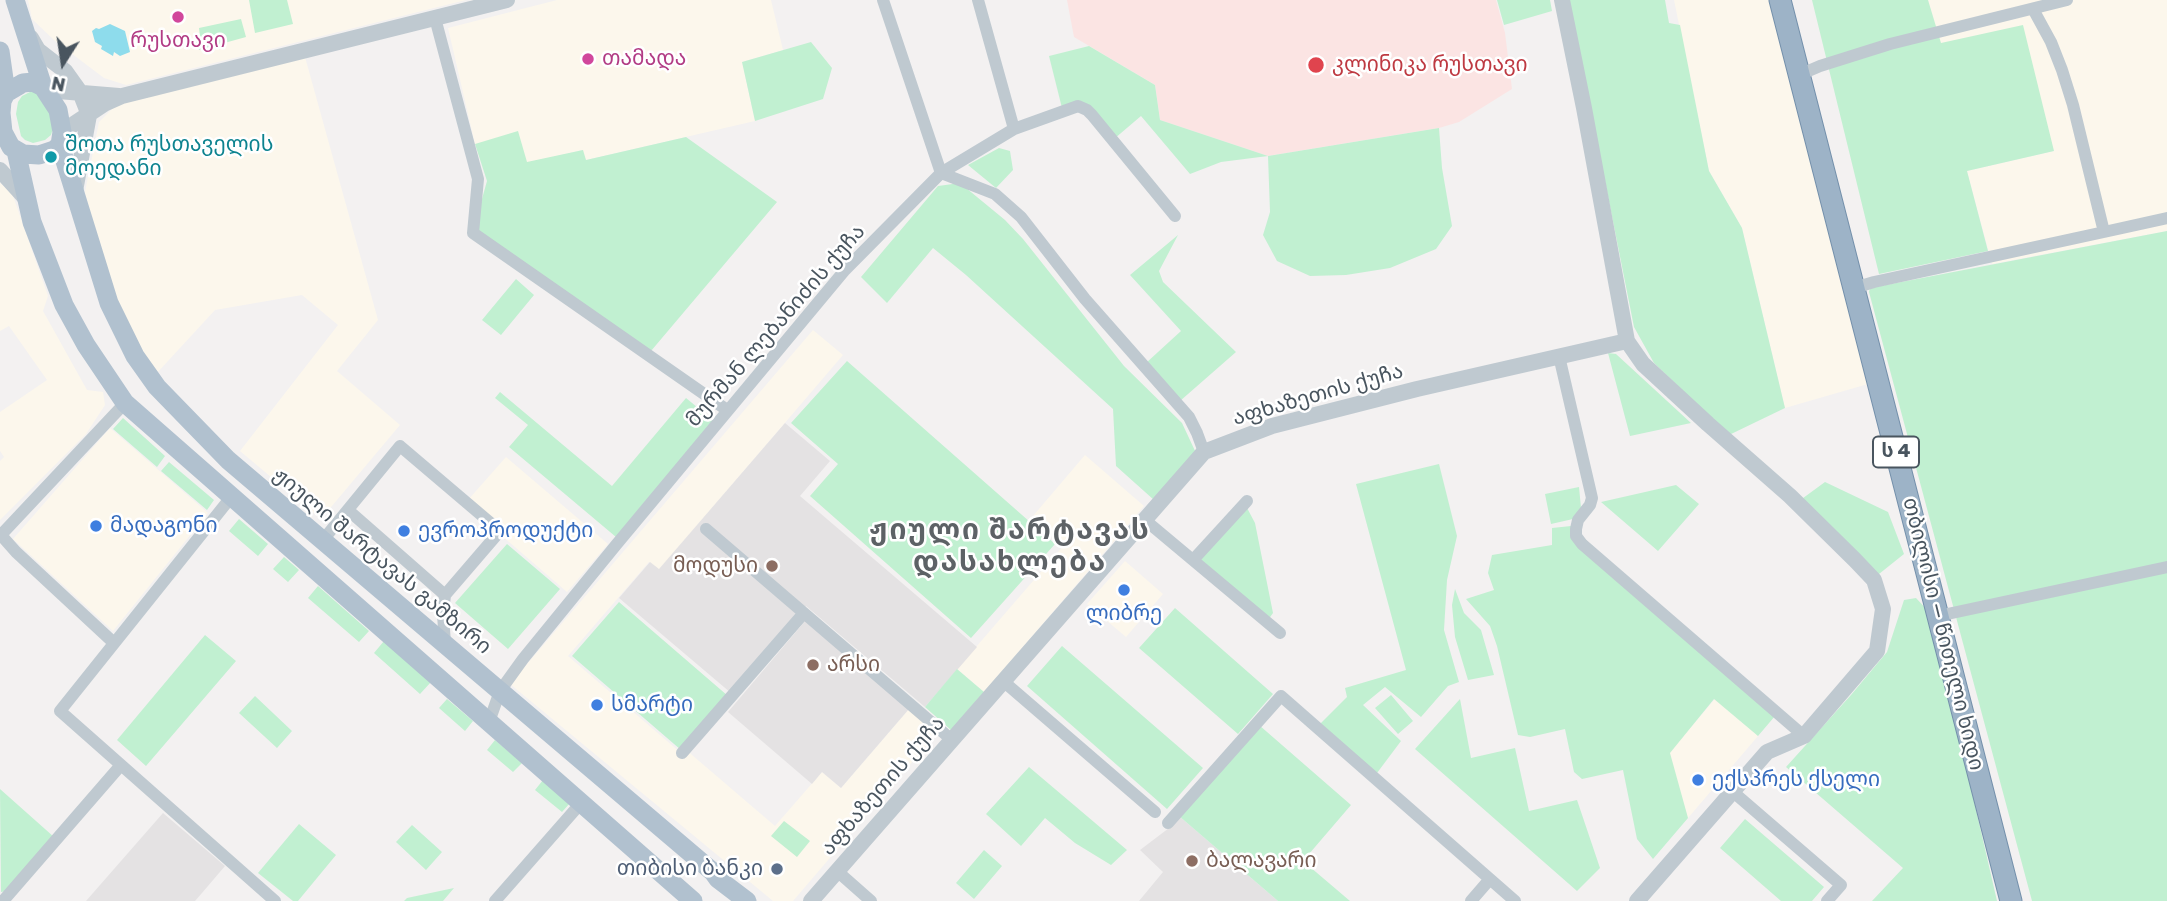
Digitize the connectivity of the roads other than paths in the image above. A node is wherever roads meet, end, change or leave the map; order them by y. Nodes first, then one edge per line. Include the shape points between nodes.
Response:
1 (507, 0) edge
2 (883, 0) edge
3 (978, 0) edge
4 (1562, 0) edge
5 (1780, 0) edge
6 (2067, 0) edge
7 (16, 5) edge
8 (2033, 9) junction
9 (435, 18) junction
10 (0, 51) edge
11 (1799, 75) junction
12 (45, 88) junction
13 (80, 92) junction
14 (121, 96) junction
15 (3, 102) edge
16 (89, 115) junction
17 (1014, 129) junction
18 (61, 139) junction
19 (8, 146) edge
20 (0, 170) edge
21 (941, 173) junction
22 (75, 191) junction
23 (27, 200) junction
24 (1175, 216) dead end
25 (2167, 218) edge
26 (2104, 232) junction
27 (1854, 288) junction
28 (1627, 341) junction
29 (1559, 356) junction
30 (125, 403) junction
31 (727, 410) junction
32 (1205, 452) junction
33 (232, 496) junction
34 (1247, 501) dead end
35 (348, 510) junction
36 (1145, 520) junction
37 (706, 528) dead end
38 (0, 534) edge
39 (323, 540) junction
40 (1193, 561) junction
41 (2167, 567) edge
42 (445, 595) junction
43 (804, 613) junction
44 (1938, 616) junction
45 (1280, 634) dead end
46 (114, 643) junction
47 (445, 644) junction
48 (1003, 681) junction
49 (500, 691) junction
50 (489, 722) junction
51 (1804, 736) junction
52 (952, 740) junction
53 (682, 752) dead end
54 (121, 765) junction
55 (1732, 791) junction
56 (582, 803) junction
57 (1155, 812) dead end
58 (1168, 823) dead end
59 (837, 871) junction
60 (1490, 879) junction
61 (3, 901) edge
62 (275, 901) edge
63 (495, 901) edge
64 (693, 901) edge
65 (747, 901) edge
66 (811, 901) edge
67 (871, 901) edge
68 (1471, 901) edge
69 (1515, 901) edge
70 (1637, 901) edge
71 (1827, 901) edge
72 (2011, 901) edge

1 - 9 street
2 - 21 street
3 - 17 street
4 - 28 street
5 - 11 highway, თბილისი — წითელი ხიდი / ს 4
6 - 8 street
7 - 12 main road
7 - 13 street via 38,50 65,71
8 - 11 street via 1890,44
8 - 26 street via 2062,70
9 - 14 street
9 - 31 street via 478,179 473,233
10 - 15 main road
11 - 27 highway, თბილისი — წითელი ხიდი / ს 4
12 - 13 street
12 - 15 main road via 23,83
12 - 18 main road via 58,110
13 - 14 street
13 - 16 street
14 - 16 street
15 - 19 main road via 1,121
16 - 18 street
16 - 22 street
17 - 21 street, მურმან ლებანიძის ქუჩა
17 - 24 street, მურმან ლებანიძის ქუჩა via 1072,106 1083,108
18 - 19 main road via 54,150 39,155
18 - 22 main road
19 - 23 main road
20 - 23 street
21 - 31 street, მურმან ლებანიძის ქუჩა via 845,270
21 - 32 street via 995,194 1021,217 1085,299 1189,417
22 - 39 main road, ჟიული შარტავას გამზირი via 109,303 135,356 157,387 228,460
23 - 30 main road via 64,305
25 - 26 street
26 - 27 street
27 - 44 highway, თბილისი — წითელი ხიდი / ს 4
28 - 29 street, აფხაზეთის ქუჩა
28 - 51 street via 1643,363 1874,580 1883,609 1877,651
29 - 32 street, აფხაზეთის ქუჩა via 1272,426
29 - 51 street via 1592,498 1576,529 1582,544
30 - 33 main road
30 - 38 street
31 - 49 street, მურმან ლებანიძის ქუჩა
32 - 36 street, აფხაზეთის ქუჩა
33 - 46 street
33 - 50 main road
34 - 40 street
35 - 39 street
35 - 42 street
35 - 42 street via 400,446 500,531
36 - 40 street
36 - 48 street, აფხაზეთის ქუჩა
37 - 43 street
38 - 46 street
39 - 47 main road, ჟიული შარტავას გამზირი
40 - 45 street
41 - 44 street
42 - 47 street
43 - 52 street
43 - 53 street
44 - 72 highway, თბილისი — წითელი ხიდი / ს 4
46 - 54 street via 60,711
47 - 49 main road, ჟიული შარტავას გამზირი
48 - 52 street, აფხაზეთის ქუჩა
48 - 57 street
49 - 50 street, მურმან ლებანიძის ქუჩა
49 - 65 main road, ჟიული შარტავას გამზირი
50 - 56 main road
51 - 55 street via 1766,751
52 - 59 street, აფხაზეთის ქუჩა
54 - 61 street
54 - 62 street
55 - 70 street
55 - 71 street via 1841,885
56 - 63 street
56 - 64 main road
58 - 60 street via 1281,696
59 - 66 street, აფხაზეთის ქუჩა
59 - 67 street
60 - 68 street
60 - 69 street

